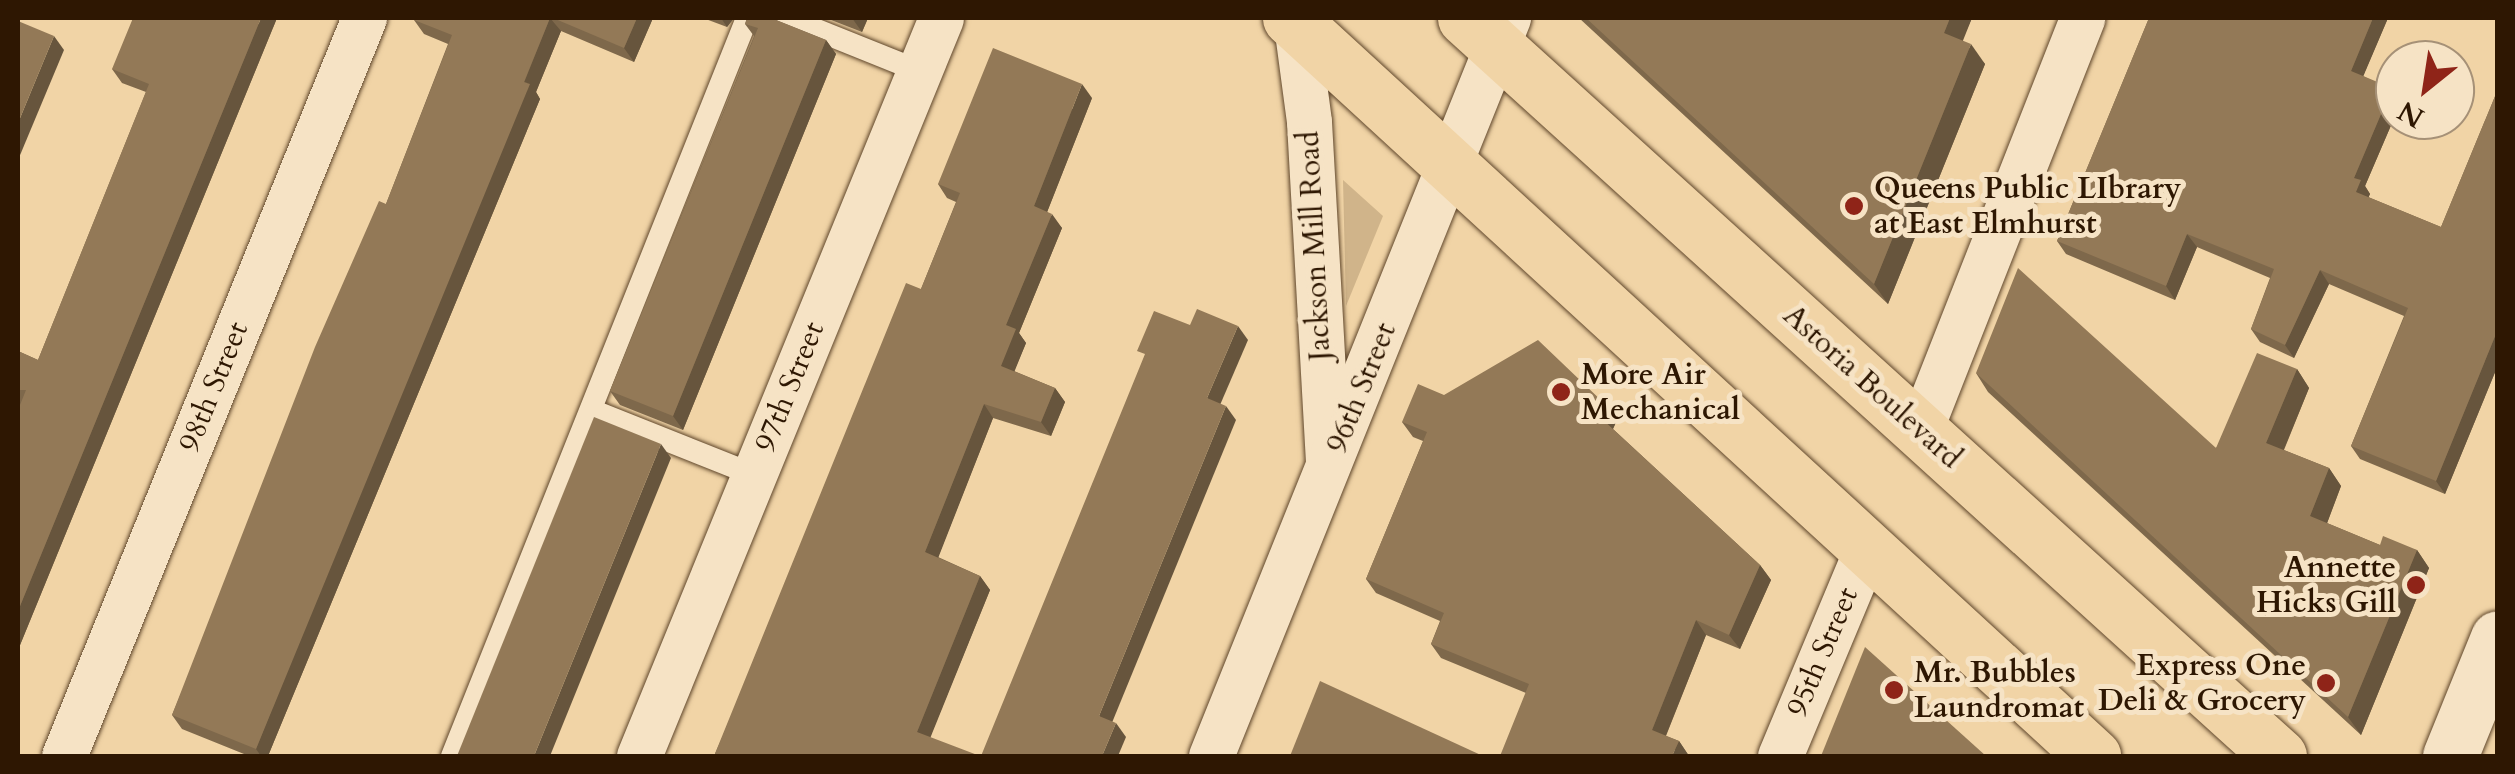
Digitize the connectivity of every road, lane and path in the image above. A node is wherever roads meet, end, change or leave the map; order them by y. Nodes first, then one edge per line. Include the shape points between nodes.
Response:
1 (364, 18) edge
2 (748, 18) edge
3 (787, 18) edge
4 (941, 18) edge
5 (2082, 18) edge
6 (1293, 21) edge
7 (1490, 27) edge
8 (919, 72) junction
9 (1452, 168) junction
10 (591, 410) junction
11 (1920, 430) junction
12 (1329, 468) junction
13 (754, 476) junction
14 (1867, 548) junction
15 (2498, 638) edge
16 (64, 756) edge
17 (452, 756) edge
18 (639, 756) edge
19 (1211, 756) edge
20 (1780, 756) edge
21 (2093, 756) edge
22 (2280, 756) edge
23 (2450, 756) edge

1 - 16 street, 98th Street
2 - 10 lane
3 - 8 lane
4 - 8 street, 97th Street
5 - 11 street
6 - 9 main road
6 - 12 street, Jackson Mill Road via 1309,122
7 - 9 street, 96th Street
7 - 11 main road, Astoria Boulevard
8 - 13 street, 97th Street
9 - 12 street, 96th Street
9 - 14 main road
10 - 13 lane
10 - 17 lane
11 - 22 main road, Astoria Boulevard
12 - 19 street, 96th Street
13 - 18 street, 97th Street
14 - 20 street, 95th Street
14 - 21 main road
15 - 23 main road

